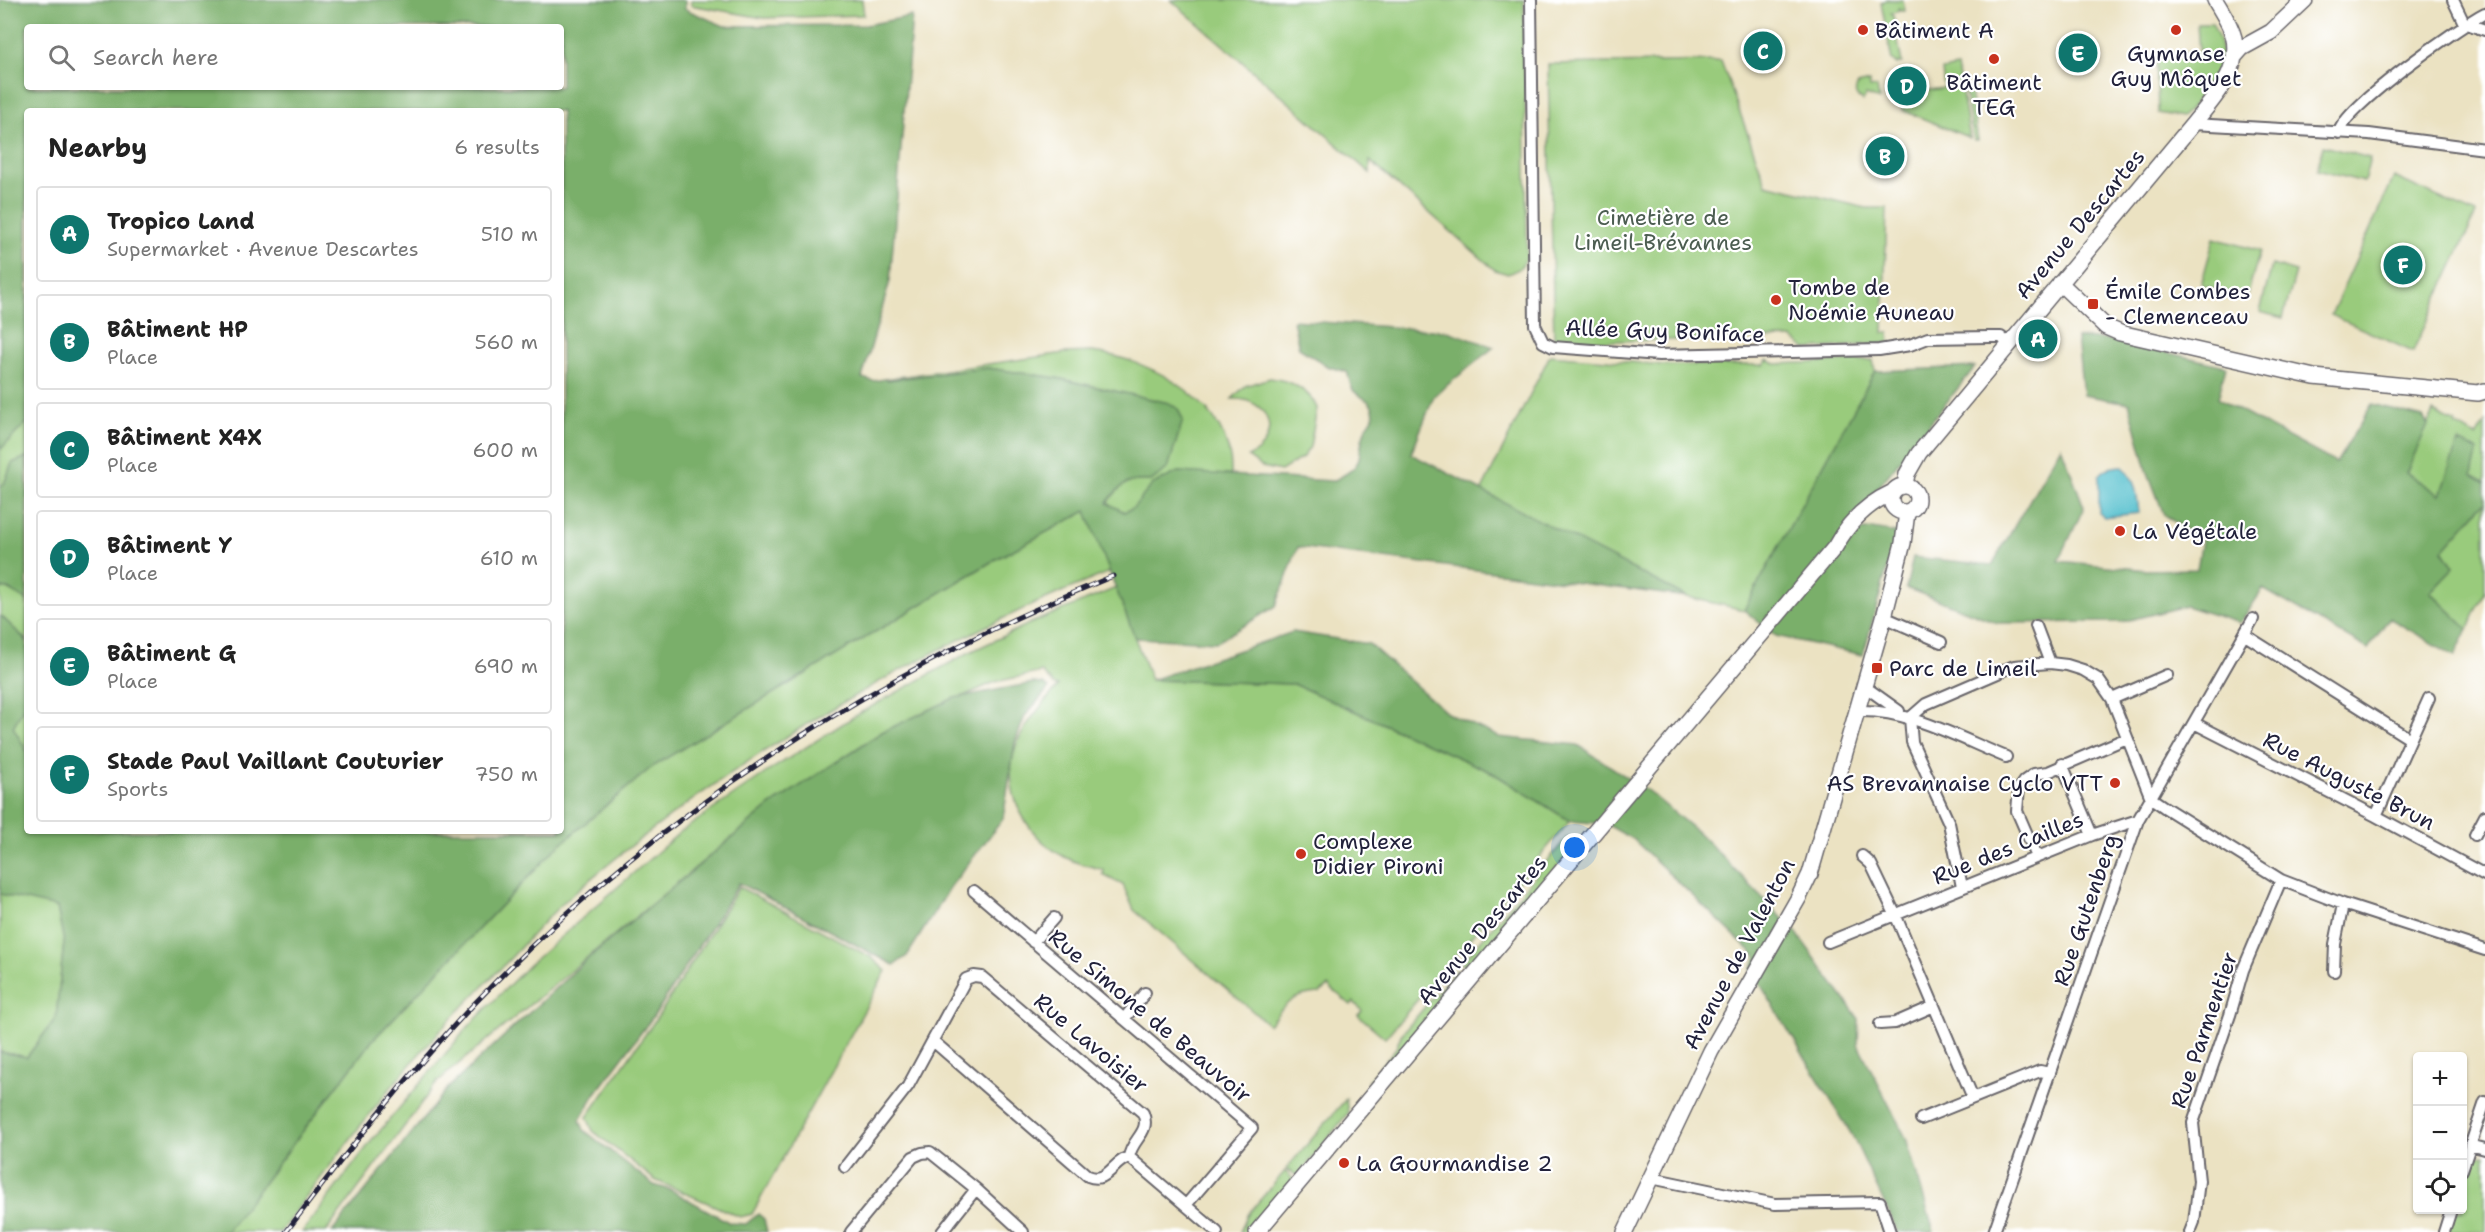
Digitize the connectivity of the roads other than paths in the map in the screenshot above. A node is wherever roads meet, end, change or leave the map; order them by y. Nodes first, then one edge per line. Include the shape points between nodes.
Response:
1 (1531, 0) edge
2 (2215, 0) edge
3 (2222, 0) edge
4 (2305, 0) edge
5 (2453, 0) edge
6 (2485, 13) edge
7 (2464, 23) junction
8 (2485, 30) edge
9 (2237, 48) junction
10 (2193, 124) junction
11 (2339, 133) junction
12 (2485, 149) edge
13 (2060, 283) junction
14 (2008, 344) junction
15 (2485, 391) edge
16 (1896, 495) junction
17 (1907, 512) junction
18 (1884, 617) junction
19 (2253, 619) dead end
20 (2036, 626) dead end
21 (2245, 635) junction
22 (1941, 642) dead end
23 (2050, 663) junction
24 (2167, 675) dead end
25 (1864, 686) junction
26 (2429, 698) dead end
27 (2112, 699) junction
28 (1857, 711) junction
29 (1910, 718) junction
30 (2194, 723) junction
31 (2127, 738) junction
32 (2410, 739) junction
33 (2006, 757) dead end
34 (2062, 764) junction
35 (2151, 798) junction
36 (2376, 816) junction
37 (2485, 816) edge
38 (2138, 820) junction
39 (2092, 835) junction
40 (2475, 835) dead end
41 (1863, 856) dead end
42 (2037, 857) junction
43 (2485, 875) edge
44 (2281, 880) junction
45 (1962, 887) junction
46 (974, 891) dead end
47 (2343, 904) junction
48 (1895, 915) junction
49 (1054, 918) dead end
50 (1033, 942) junction
51 (1828, 942) dead end
52 (2485, 950) edge
53 (2334, 971) dead end
54 (1146, 993) dead end
55 (1934, 1006) junction
56 (1124, 1019) junction
57 (1880, 1024) dead end
58 (933, 1041) junction
59 (2050, 1073) junction
60 (1973, 1098) junction
61 (2485, 1102) edge
62 (1921, 1119) dead end
63 (2470, 1145) junction
64 (2485, 1149) edge
65 (1129, 1157) junction
66 (2466, 1160) edge
67 (845, 1167) dead end
68 (1650, 1178) junction
69 (976, 1189) junction
70 (1186, 1205) junction
71 (2449, 1214) edge
72 (851, 1232) edge
73 (942, 1232) edge
74 (1023, 1232) edge
75 (1217, 1232) edge
76 (1257, 1232) edge
77 (1625, 1232) edge
78 (1890, 1232) edge
79 (1994, 1232) edge
80 (2190, 1232) edge
81 (2444, 1232) edge

1 - 14 street, Allée Guy Boniface via 1535,326 1543,342 1553,347 1659,355 1879,350 1928,338 1990,337 2001,338
2 - 9 main road
3 - 9 main road via 2239,31
4 - 9 main road via 2265,37
5 - 7 street
6 - 7 street
7 - 8 street
7 - 11 street via 2358,106 2339,127
9 - 10 main road, Avenue Descartes via 2227,80
10 - 11 street
10 - 13 main road, Avenue Descartes
11 - 12 street via 2406,137
13 - 14 main road, Avenue Descartes
13 - 15 main road via 2106,327 2120,333 2314,377
14 - 16 main road, Avenue Descartes via 1919,453
16 - 17 main road via 1898,511
16 - 17 main road via 1912,488 1917,495 1916,504
16 - 76 main road, Avenue Descartes via 1867,507
17 - 18 main road, Avenue de Valenton
18 - 22 street
18 - 25 main road, Avenue de Valenton
19 - 21 street, Rue Gutenberg
20 - 23 street
21 - 30 street, Rue Gutenberg
21 - 32 street
23 - 27 street via 2090,674
23 - 29 street via 2014,666 1926,704
24 - 27 street
25 - 28 main road, Avenue de Valenton
25 - 29 street
26 - 32 street
27 - 31 street
28 - 29 street via 1880,710
28 - 68 main road, Avenue de Valenton via 1810,874 1711,1051
29 - 33 street
29 - 45 street via 1912,742 1948,823
30 - 35 street, Rue Gutenberg
30 - 36 street, Rue Auguste Brun
31 - 34 street
31 - 35 street
32 - 36 street
34 - 39 street
34 - 42 street via 2034,774 2019,788 2017,811
35 - 38 street, Rue Gutenberg
35 - 44 street
36 - 43 street, Rue Auguste Brun
37 - 40 street
38 - 39 street, Rue des Cailles
38 - 59 street, Rue Gutenberg
39 - 42 street, Rue des Cailles
41 - 48 street
42 - 45 street, Rue des Cailles
44 - 47 street
44 - 80 street, Rue Parmentier via 2243,970 2193,1123 2199,1181
45 - 48 street, Rue des Cailles
46 - 50 street, Rue Simone de Beauvoir
47 - 52 street
47 - 53 street via 2334,944
48 - 51 street, Rue des Cailles
48 - 55 street
49 - 50 street
50 - 56 street, Rue Simone de Beauvoir
54 - 56 street
55 - 57 street via 1894,1023
55 - 60 street
56 - 70 street, Rue Simone de Beauvoir via 1251,1128
58 - 65 street, Rue Lavoisier via 1088,1176 1105,1177 1119,1160
58 - 65 street, Rue Lavoisier via 966,980 982,977 1143,1113 1144,1130 1131,1147
58 - 67 street via 908,1086
59 - 60 street via 2040,1071
59 - 79 street, Rue Gutenberg
60 - 62 street
61 - 63 street
63 - 64 street
63 - 66 street
65 - 70 street
68 - 77 main road, Avenue de Valenton
68 - 78 street via 1775,1204 1880,1202
69 - 72 street via 937,1156 922,1153 913,1157
69 - 73 street
69 - 74 street
70 - 75 street
71 - 81 street

